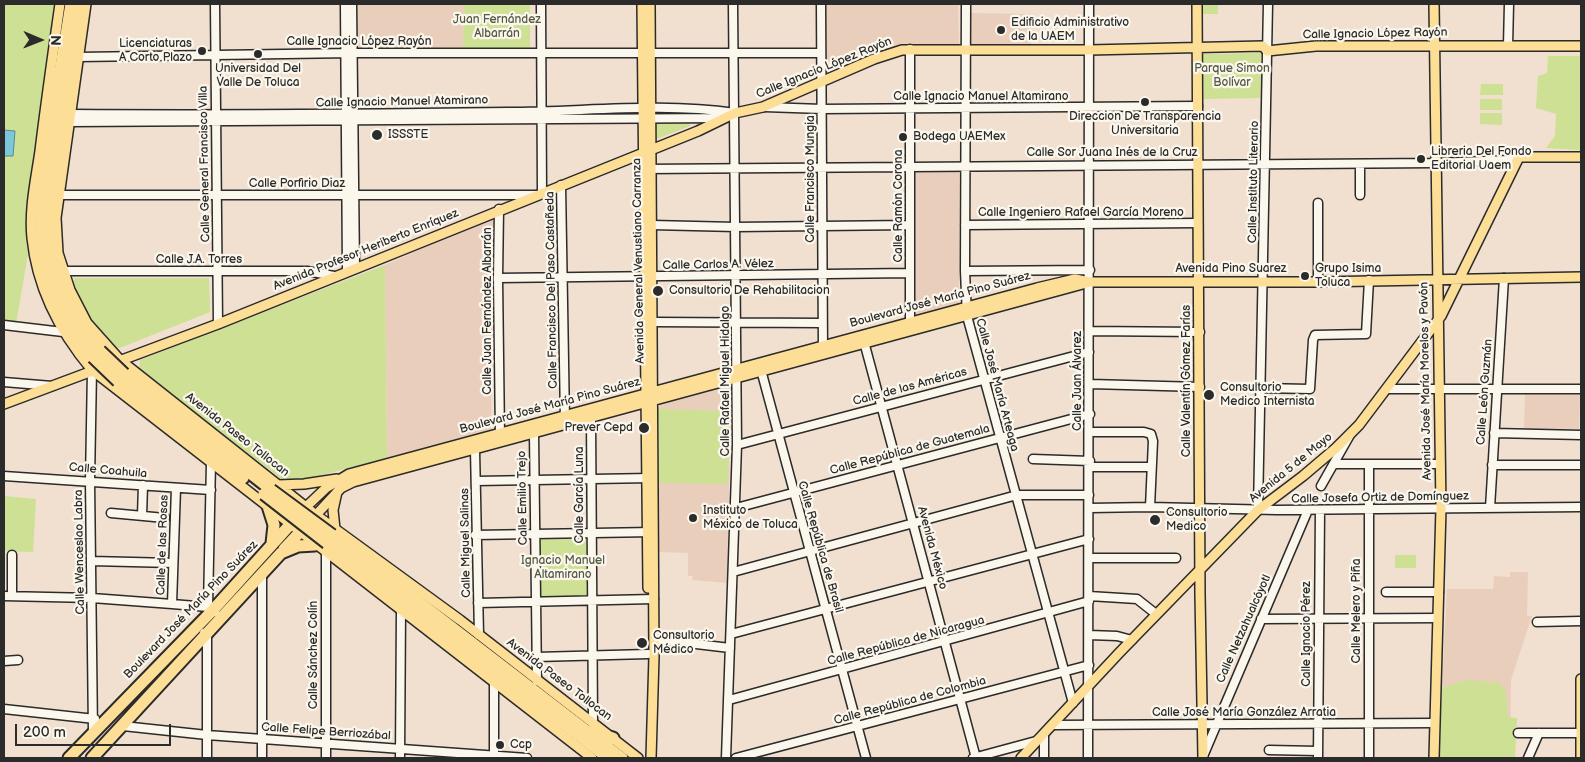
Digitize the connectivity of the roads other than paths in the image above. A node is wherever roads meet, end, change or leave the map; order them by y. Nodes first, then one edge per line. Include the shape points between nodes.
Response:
1 (60, 4) edge
2 (71, 4) edge
3 (80, 4) edge
4 (86, 4) edge
5 (215, 4) edge
6 (345, 4) edge
7 (352, 4) edge
8 (541, 4) edge
9 (642, 4) edge
10 (650, 4) edge
11 (733, 4) edge
12 (821, 4) edge
13 (966, 4) edge
14 (1089, 4) edge
15 (1197, 4) edge
16 (1268, 4) edge
17 (1434, 4) edge
18 (1509, 4) edge
19 (1197, 46) junction
20 (1434, 46) junction
21 (1508, 46) junction
22 (1581, 46) edge
23 (966, 48) junction
24 (910, 49) junction
25 (1089, 50) junction
26 (1267, 51) junction
27 (349, 53) junction
28 (821, 53) junction
29 (542, 54) junction
30 (646, 54) junction
31 (732, 54) junction
32 (215, 56) junction
33 (78, 57) junction
34 (822, 82) junction
35 (62, 90) junction
36 (1198, 106) junction
37 (763, 107) junction
38 (910, 108) junction
39 (966, 108) junction
40 (1089, 108) junction
41 (822, 109) junction
42 (734, 113) junction
43 (646, 114) junction
44 (542, 115) junction
45 (69, 118) junction
46 (350, 118) junction
47 (725, 118) junction
48 (216, 119) junction
49 (647, 150) junction
50 (1519, 156) junction
51 (1581, 156) edge
52 (1435, 163) junction
53 (1266, 164) junction
54 (1360, 164) junction
55 (1198, 165) junction
56 (1089, 166) junction
57 (910, 167) junction
58 (965, 167) junction
59 (735, 168) junction
60 (820, 168) junction
61 (647, 169) junction
62 (53, 176) junction
63 (562, 185) junction
64 (539, 194) junction
65 (58, 195) junction
66 (352, 195) junction
67 (1360, 195) dead end
68 (216, 196) junction
69 (1318, 203) dead end
70 (499, 209) junction
71 (40, 216) junction
72 (1198, 223) junction
73 (1090, 224) junction
74 (652, 225) junction
75 (909, 225) junction
76 (965, 225) junction
77 (822, 226) junction
78 (736, 227) junction
79 (32, 235) junction
80 (41, 248) junction
81 (351, 269) junction
82 (1090, 270) junction
83 (63, 271) junction
84 (217, 271) junction
85 (964, 271) junction
86 (910, 273) junction
87 (822, 274) junction
88 (737, 275) junction
89 (334, 276) junction
90 (564, 277) junction
91 (1581, 277) edge
92 (498, 278) junction
93 (648, 278) junction
94 (1462, 278) junction
95 (1504, 278) junction
96 (1437, 279) junction
97 (1264, 280) junction
98 (1369, 280) junction
99 (1200, 281) junction
100 (1090, 282) junction
101 (1318, 282) junction
102 (1037, 288) junction
103 (1039, 298) junction
104 (966, 311) junction
105 (653, 322) junction
106 (737, 322) junction
107 (822, 322) junction
108 (1437, 323) junction
109 (218, 324) junction
110 (4, 325) edge
111 (910, 328) junction
112 (1090, 331) junction
113 (63, 332) junction
114 (1200, 332) junction
115 (864, 340) junction
116 (823, 350) junction
117 (1089, 352) junction
118 (97, 354) junction
119 (120, 360) junction
120 (92, 370) junction
121 (761, 370) junction
122 (738, 373) junction
123 (984, 379) junction
124 (4, 382) edge
125 (1090, 384) junction
126 (53, 386) junction
127 (1200, 387) junction
128 (1260, 388) junction
129 (1387, 388) junction
130 (1581, 389) edge
131 (1438, 390) junction
132 (1497, 390) junction
133 (650, 398) junction
134 (4, 404) edge
135 (881, 407) junction
136 (1090, 414) junction
137 (591, 418) junction
138 (565, 421) junction
139 (1090, 432) junction
140 (534, 434) junction
141 (779, 434) junction
142 (1494, 434) junction
143 (1581, 435) edge
144 (500, 438) junction
145 (999, 438) junction
146 (737, 445) junction
147 (475, 450) junction
148 (1339, 451) junction
149 (1033, 459) dead end
150 (211, 462) junction
151 (1090, 464) junction
152 (1334, 464) junction
153 (1369, 464) junction
154 (1440, 464) junction
155 (898, 465) junction
156 (1492, 465) junction
157 (1581, 465) edge
158 (1150, 467) junction
159 (4, 476) edge
160 (339, 478) junction
161 (592, 478) junction
162 (650, 478) junction
163 (535, 480) junction
164 (90, 481) junction
165 (476, 481) junction
166 (143, 485) junction
167 (1321, 486) dead end
168 (176, 488) junction
169 (287, 488) junction
170 (270, 489) junction
171 (211, 490) junction
172 (338, 491) junction
173 (793, 494) junction
174 (1089, 495) junction
175 (1017, 496) junction
176 (306, 506) junction
177 (1150, 507) junction
178 (1581, 507) edge
179 (736, 508) junction
180 (1090, 508) junction
181 (1200, 508) junction
182 (1441, 508) junction
183 (1490, 508) junction
184 (270, 509) junction
185 (1368, 509) junction
186 (1258, 510) junction
187 (1308, 510) junction
188 (1320, 510) junction
189 (111, 513) dead end
190 (316, 515) junction
191 (142, 516) junction
192 (165, 518) dead end
193 (288, 524) junction
194 (914, 524) junction
195 (650, 532) junction
196 (300, 533) junction
197 (592, 534) junction
198 (475, 535) junction
199 (535, 535) junction
200 (1089, 539) junction
201 (328, 541) junction
202 (271, 546) junction
203 (809, 552) junction
204 (282, 553) junction
205 (12, 555) dead end
206 (1031, 555) junction
207 (1089, 558) junction
208 (1176, 558) dead end
209 (91, 561) junction
210 (173, 563) junction
211 (1200, 569) junction
212 (733, 572) junction
213 (262, 575) junction
214 (929, 582) junction
215 (1386, 592) dead end
216 (1439, 592) junction
217 (8, 596) edge
218 (92, 598) junction
219 (1089, 598) junction
220 (651, 599) junction
221 (592, 601) junction
222 (535, 602) junction
223 (478, 603) junction
224 (172, 604) junction
225 (211, 608) junction
226 (401, 609) junction
227 (826, 610) junction
228 (1048, 613) junction
229 (1156, 614) junction
230 (222, 618) junction
231 (1368, 618) junction
232 (1438, 618) junction
233 (1261, 619) junction
234 (1319, 619) junction
235 (1581, 621) edge
236 (1537, 622) dead end
237 (197, 626) junction
238 (731, 634) junction
239 (207, 635) junction
240 (479, 635) junction
241 (1089, 635) junction
242 (654, 639) junction
243 (1132, 640) junction
244 (945, 642) junction
245 (730, 648) junction
246 (648, 654) junction
247 (593, 655) junction
248 (504, 656) junction
249 (536, 657) junction
250 (18, 660) dead end
251 (4, 661) edge
252 (1089, 665) junction
253 (843, 670) junction
254 (512, 671) junction
255 (1064, 672) junction
256 (490, 676) junction
257 (1581, 680) edge
258 (537, 681) junction
259 (1090, 685) junction
260 (961, 699) junction
261 (728, 700) junction
262 (1073, 703) junction
263 (4, 709) edge
264 (92, 719) junction
265 (104, 720) junction
266 (1435, 723) junction
267 (1318, 724) junction
268 (1368, 724) junction
269 (1054, 725) junction
270 (1088, 725) junction
271 (123, 726) junction
272 (589, 726) junction
273 (1203, 726) junction
274 (1214, 726) junction
275 (857, 727) junction
276 (93, 733) junction
277 (1518, 733) dead end
278 (1539, 733) junction
279 (1581, 734) edge
280 (207, 735) junction
281 (263, 738) junction
282 (613, 738) joint
283 (1042, 738) junction
284 (326, 743) junction
285 (400, 748) junction
286 (1269, 750) dead end
287 (1318, 754) edge
288 (494, 756) junction
289 (1203, 757) edge
290 (69, 758) edge
291 (92, 758) edge
292 (207, 758) edge
293 (262, 758) edge
294 (326, 758) edge
295 (400, 758) edge
296 (527, 758) edge
297 (592, 758) edge
298 (608, 758) edge
299 (622, 758) edge
300 (638, 758) edge
301 (650, 758) edge
302 (726, 758) edge
303 (736, 758) edge
304 (866, 758) edge
305 (975, 758) edge
306 (1022, 758) edge
307 (1044, 758) edge
308 (1088, 758) edge
309 (1369, 758) edge
310 (1434, 758) edge
311 (1528, 758) edge
312 (1581, 758) edge

1 - 79 main road, Avenida Paseo Tollocan via 35,186
2 - 35 highway, Avenida Paseo Tollocan
3 - 35 highway, Avenida Paseo Tollocan
4 - 33 main road, Avenida Paseo Tollocan
5 - 32 street, Calle General Francisco Villa
6 - 27 street
7 - 27 street
8 - 29 street
9 - 30 main road, Avenida General Venustiano Carranza
10 - 30 main road, Avenida General Venustiano Carranza
11 - 31 street, Calle Rafael Miguel Hidalgo
12 - 28 street, Calle Francisco Mungia
13 - 23 street, Calle José María Arteaga
14 - 25 street, Calle Juan Álvarez
15 - 19 main road, Calle Valentín Gómez Farías
16 - 26 street, Calle Instituto Literario
17 - 20 main road, Avenida José María Morelos y Pavón
18 - 21 street
19 - 25 main road, Calle Ignacio López Rayón
19 - 26 main road, Calle Ignacio López Rayón via 1263,46
19 - 36 main road, Calle Valentín Gómez Farías
20 - 21 main road, Calle Ignacio López Rayón
20 - 26 main road, Calle Ignacio López Rayón
20 - 52 main road, Avenida José María Morelos y Pavón
21 - 22 main road, Calle Ignacio López Rayón
23 - 24 main road, Calle Ignacio López Rayón
23 - 25 main road, Calle Ignacio López Rayón
23 - 39 street, Calle José María Arteaga
24 - 34 main road, Calle Ignacio López Rayón via 874,59
24 - 38 street, Calle Ramón Corona
25 - 40 street, Calle Juan Álvarez
26 - 53 street, Calle Instituto Literario
27 - 29 street, Calle Ignacio López Rayón
27 - 32 street, Calle Ignacio López Rayón
27 - 46 street
28 - 31 street, Calle Ignacio López Rayón
28 - 34 street, Calle Francisco Mungia
29 - 30 street, Calle Ignacio López Rayón
29 - 44 street
30 - 31 street, Calle Ignacio López Rayón
30 - 43 main road, Avenida General Venustiano Carranza
31 - 42 street, Calle Rafael Miguel Hidalgo
32 - 33 street, Calle Ignacio López Rayón
32 - 48 street, Calle General Francisco Villa
33 - 45 main road, Avenida Paseo Tollocan
34 - 37 main road, Calle Ignacio López Rayón
34 - 41 street, Calle Francisco Mungia
35 - 62 highway, Avenida Paseo Tollocan
35 - 71 highway, Avenida Paseo Tollocan
36 - 40 street, Calle Ignacio Manuel Altamirano
36 - 55 main road, Calle Valentín Gómez Farías
37 - 41 street, Calle Ignacio Manuel Altamirano
37 - 42 main road, Calle Ignacio López Rayón
38 - 39 street, Calle Ignacio Manuel Altamirano
38 - 41 street, Calle Ignacio Manuel Altamirano
38 - 57 street, Calle Ramón Corona
39 - 40 street, Calle Ignacio Manuel Altamirano
39 - 58 street, Calle José María Arteaga
40 - 56 street, Calle Juan Álvarez
41 - 60 street, Calle Francisco Mungia
42 - 43 street, Calle Ignacio Manuel Atamirano via 716,110
42 - 47 main road, Avenida Profesor Heriberto Enríquez
42 - 59 street, Calle Rafael Miguel Hidalgo
43 - 44 street, Calle Ignacio Manuel Atamirano
43 - 47 street, Calle Ignacio Manuel Atamirano
43 - 49 main road, Avenida General Venustiano Carranza
44 - 46 street, Calle Ignacio Manuel Atamirano
44 - 64 street
45 - 48 street, Calle Ignacio Manuel Atamirano
45 - 65 main road, Avenida Paseo Tollocan
46 - 48 street, Calle Ignacio Manuel Atamirano
46 - 66 street
47 - 49 main road, Avenida Profesor Heriberto Enríquez
48 - 68 street, Calle General Francisco Villa
49 - 61 main road, Avenida General Venustiano Carranza
49 - 63 main road, Avenida Profesor Heriberto Enríquez
50 - 51 main road, Calle Sor Juana Inés de la Cruz
50 - 52 street, Calle Sor Juana Inés de la Cruz via 1500,161
50 - 94 main road, Avenida 5 de Mayo
52 - 54 street, Calle Sor Juana Inés de la Cruz
52 - 96 main road, Avenida José María Morelos y Pavón
53 - 54 street, Calle Sor Juana Inés de la Cruz
53 - 55 street, Calle Sor Juana Inés de la Cruz
53 - 97 street, Calle Instituto Literario
54 - 67 street
55 - 56 street, Calle Sor Juana Inés de la Cruz
55 - 72 main road, Calle Valentín Gómez Farías
56 - 58 street, Calle Sor Juana Inés de la Cruz
56 - 73 street, Calle Juan Álvarez
57 - 58 street, Calle Sor Juana Inés de la Cruz
57 - 60 street, Calle Sor Juana Inés de la Cruz
57 - 75 street, Calle Ramón Corona
58 - 76 street, Calle José María Arteaga
59 - 60 street, Calle Sor Juana Inés de la Cruz
59 - 61 street, Calle Sor Juana Inés de la Cruz
59 - 78 street, Calle Rafael Miguel Hidalgo
60 - 77 street, Calle Francisco Mungia
61 - 74 main road, Avenida General Venustiano Carranza
61 - 93 main road, Avenida General Venustiano Carranza
62 - 65 highway
62 - 118 highway, Avenida Paseo Tollocan via 50,252 75,318
63 - 64 main road, Avenida Profesor Heriberto Enríquez
63 - 90 street, Calle Francisco Del Paso Castañeda
64 - 66 street, Calle Porfirio Diaz
64 - 70 main road, Avenida Profesor Heriberto Enríquez
65 - 68 street, Calle Porfirio Diaz
65 - 83 main road, Avenida Paseo Tollocan via 56,234
66 - 68 street, Calle Porfirio Diaz
66 - 81 street
68 - 84 street, Calle General Francisco Villa
69 - 101 street
70 - 81 main road, Avenida Profesor Heriberto Enríquez
70 - 92 street, Calle Juan Fernández Albarrán
71 - 79 highway
71 - 80 highway, Avenida Paseo Tollocan
72 - 73 street, Calle Ingeniero Rafael García Moreno
72 - 99 main road, Calle Valentín Gómez Farías
73 - 76 street, Calle Ingeniero Rafael García Moreno
73 - 82 street, Calle Juan Álvarez
74 - 78 street
74 - 93 main road, Avenida General Venustiano Carranza
75 - 77 street
75 - 86 street, Calle Ramón Corona
76 - 85 street, Calle José María Arteaga
77 - 78 street
77 - 87 street, Calle Francisco Mungia
78 - 88 street, Calle Rafael Miguel Hidalgo
79 - 80 highway
79 - 113 main road, Avenida Paseo Tollocan via 43,289
80 - 118 highway, Avenida Paseo Tollocan via 58,304 78,339
81 - 89 main road, Avenida Profesor Heriberto Enríquez
82 - 85 street
82 - 100 street, Calle Juan Álvarez
83 - 84 street, Calle J.A. Torres
83 - 119 main road, Avenida Paseo Tollocan via 87,323
84 - 89 street, Calle J.A. Torres via 307,271
84 - 109 street, Calle General Francisco Villa
85 - 104 street, Calle José María Arteaga
86 - 87 street, Calle Carlos A. Vélez
86 - 111 street, Calle Ramón Corona
87 - 88 street, Calle Carlos A. Vélez
87 - 107 street, Calle Francisco Mungia
88 - 93 street, Calle Carlos A. Vélez
88 - 106 street, Calle Rafael Miguel Hidalgo
89 - 109 main road, Avenida Profesor Heriberto Enríquez
90 - 92 street, Calle Carlos A. Vélez
90 - 93 street, Calle Carlos A. Vélez
90 - 138 street, Calle Francisco Del Paso Castañeda
91 - 95 main road, Avenida Pino Suarez
92 - 144 street, Calle Juan Fernández Albarrán
93 - 105 main road, Avenida General Venustiano Carranza
93 - 133 main road, Avenida General Venustiano Carranza
94 - 95 main road, Avenida Pino Suarez
94 - 96 main road, Avenida Pino Suarez
94 - 108 main road, Avenida 5 de Mayo
95 - 132 street, Calle León Guzmán
96 - 98 main road, Avenida Pino Suarez
96 - 108 main road, Avenida José María Morelos y Pavón
97 - 99 main road, Avenida Pino Suarez
97 - 101 main road, Avenida Pino Suarez
97 - 128 street, Calle Instituto Literario
98 - 101 main road, Avenida Pino Suarez
98 - 128 street via 1366,334 1315,335 1310,389
99 - 100 main road, Avenida Pino Suarez
99 - 114 main road, Calle Valentín Gómez Farías
100 - 102 main road, Boulevard José María Pino Suárez via 1074,278
100 - 103 main road, Boulevard José María Pino Suárez
100 - 112 street, Calle Juan Álvarez
102 - 103 main road
102 - 104 main road, Boulevard José María Pino Suárez
103 - 104 main road, Boulevard José María Pino Suárez
104 - 111 main road, Boulevard José María Pino Suárez
104 - 123 street, Calle José María Arteaga
105 - 106 street
105 - 133 main road, Avenida General Venustiano Carranza
106 - 107 street
106 - 122 street, Calle Rafael Miguel Hidalgo
107 - 116 street, Calle Francisco Mungia
108 - 129 main road, Avenida 5 de Mayo
108 - 131 main road, Avenida José María Morelos y Pavón
109 - 119 main road, Avenida Profesor Heriberto Enríquez
110 - 113 street
111 - 115 main road, Boulevard José María Pino Suárez
112 - 114 street
112 - 117 street, Calle Juan Álvarez
113 - 120 main road, Avenida Paseo Tollocan
114 - 127 main road, Calle Valentín Gómez Farías
115 - 116 main road, Boulevard José María Pino Suárez
115 - 135 street, Avenida México
116 - 121 main road, Boulevard José María Pino Suárez
116 - 122 main road, Boulevard José María Pino Suárez
117 - 123 street, Calle de las Américas
117 - 125 street, Calle Juan Álvarez
118 - 170 highway, Avenida Paseo Tollocan, bridge via 121,378
119 - 120 main road, Avenida Profesor Heriberto Enríquez
119 - 170 main road, Avenida Paseo Tollocan
120 - 126 main road, Avenida Profesor Heriberto Enríquez
120 - 150 main road, Avenida Paseo Tollocan
120 - 164 street, Calle Wenceslao Labra
121 - 122 main road, Boulevard José María Pino Suárez
121 - 141 street, Calle República de Brasil
122 - 133 main road, Boulevard José María Pino Suárez
122 - 146 street, Calle Rafael Miguel Hidalgo
123 - 135 street, Calle de las Américas
123 - 145 street, Calle José María Arteaga
124 - 126 street
125 - 127 street
125 - 136 street, Calle Juan Álvarez
126 - 134 main road, Avenida Profesor Heriberto Enríquez
127 - 181 main road, Calle Valentín Gómez Farías
128 - 186 street, Calle Instituto Literario
129 - 131 street
129 - 148 main road, Avenida 5 de Mayo
130 - 132 street
131 - 132 street
131 - 154 main road, Avenida José María Morelos y Pavón
132 - 142 street, Calle León Guzmán
133 - 137 main road, Boulevard José María Pino Suárez
133 - 138 main road, Boulevard José María Pino Suárez
133 - 162 main road, Avenida General Venustiano Carranza
135 - 141 street, Calle de las Américas
135 - 155 street, Avenida México
136 - 139 street, Calle Juan Álvarez
136 - 145 street, Calle República de Guatemala
137 - 138 main road, Boulevard José María Pino Suárez
137 - 161 street, Calle García Luna
138 - 140 main road, Boulevard José María Pino Suárez
138 - 144 main road, Boulevard José María Pino Suárez
139 - 151 street, Calle Juan Álvarez
139 - 158 street via 1144,432 1152,436
140 - 144 main road, Boulevard José María Pino Suárez
140 - 163 street, Calle Emilio Trejo
141 - 146 street, Calle de las Américas
141 - 173 street, Calle República de Brasil
142 - 143 street
142 - 156 street, Calle León Guzmán
144 - 147 main road, Boulevard José María Pino Suárez
144 - 160 main road, Boulevard José María Pino Suárez
145 - 155 street, Calle República de Guatemala
145 - 175 street, Calle José María Arteaga
146 - 179 street, Calle Rafael Miguel Hidalgo
147 - 165 street, Calle Miguel Salinas
147 - 172 main road, Boulevard José María Pino Suárez via 353,482
148 - 152 street
148 - 186 main road, Avenida 5 de Mayo
149 - 151 street
150 - 171 street
150 - 184 main road, Avenida Paseo Tollocan
151 - 158 street
151 - 174 street, Calle Juan Álvarez
152 - 153 street
152 - 167 street
153 - 154 street
153 - 185 street, Calle Melero y Piña
154 - 182 main road, Avenida José María Morelos y Pavón
155 - 173 street, Calle República de Guatemala
155 - 194 street, Avenida México
156 - 157 street
156 - 183 street, Calle León Guzmán
158 - 177 street
159 - 164 street, Calle Coahuila
160 - 169 main road
160 - 176 main road, Boulevard José María Pino Suárez
161 - 162 street
161 - 163 street
161 - 197 street, Calle García Luna
162 - 195 main road, Avenida General Venustiano Carranza
163 - 165 street
163 - 199 street, Calle Emilio Trejo
164 - 166 street, Calle Coahuila
164 - 209 street, Calle Wenceslao Labra
165 - 198 street, Calle Miguel Salinas
166 - 168 street, Calle Coahuila
166 - 191 street
168 - 171 street, Calle Coahuila
168 - 210 street, Calle de las Rosas
169 - 170 main road, Avenida Paseo Tollocan
169 - 176 main road, Avenida Paseo Tollocan
169 - 184 main road via 286,507 280,511
170 - 201 highway, Avenida Paseo Tollocan, bridge
171 - 225 street
172 - 190 main road, Boulevard José María Pino Suárez
172 - 201 main road
173 - 179 street, Calle República de Guatemala
173 - 203 street, Calle República de Brasil
174 - 175 street
174 - 180 street, Calle Juan Álvarez
175 - 194 street
175 - 206 street, Calle José María Arteaga
176 - 190 main road, Avenida Paseo Tollocan
176 - 193 highway, Boulevard José María Pino Suárez
177 - 180 street, Calle Josefa Ortiz de Domínguez
177 - 181 street, Calle Josefa Ortiz de Domínguez
178 - 183 street, Calle Josefa Ortiz de Domínguez
179 - 212 street, Calle Rafael Miguel Hidalgo
180 - 200 street, Calle Juan Álvarez
181 - 186 street, Calle Josefa Ortiz de Domínguez
181 - 211 main road, Calle Valentín Gómez Farías
182 - 183 street, Calle Josefa Ortiz de Domínguez
182 - 185 street, Calle Josefa Ortiz de Domínguez
182 - 216 main road, Avenida José María Morelos y Pavón
184 - 193 main road, Avenida Paseo Tollocan
184 - 202 highway via 274,525
185 - 188 street, Calle Josefa Ortiz de Domínguez
185 - 231 street, Calle Melero y Piña
186 - 187 street, Calle Josefa Ortiz de Domínguez
186 - 211 main road, Avenida 5 de Mayo
187 - 188 street, Calle Josefa Ortiz de Domínguez
187 - 233 street, Calle Netzahualcóyotl
188 - 234 street, Calle Ignacio Pérez
189 - 191 street
190 - 196 highway, Boulevard José María Pino Suárez
190 - 201 main road, Avenida Paseo Tollocan
191 - 192 street
193 - 196 main road, Avenida Paseo Tollocan
193 - 202 highway, Boulevard José María Pino Suárez
194 - 203 street
194 - 214 street, Avenida México
195 - 197 street
195 - 220 main road, Avenida General Venustiano Carranza
196 - 201 main road, Avenida Paseo Tollocan
196 - 204 highway, Boulevard José María Pino Suárez
197 - 199 street
197 - 221 street, Calle García Luna
198 - 199 street
198 - 223 street, Calle Miguel Salinas
199 - 222 street, Calle Emilio Trejo
200 - 206 street
200 - 207 street, Calle Juan Álvarez
201 - 204 highway via 298,546
201 - 226 main road, Avenida Paseo Tollocan
201 - 240 main road, Avenida Paseo Tollocan
201 - 254 highway, Avenida Paseo Tollocan
201 - 256 highway, Avenida Paseo Tollocan
201 - 284 street, Calle Sánchez Colín
202 - 225 highway, Boulevard José María Pino Suárez
203 - 212 street
203 - 227 street, Calle República de Brasil
204 - 213 highway, Boulevard José María Pino Suárez
205 - 217 street
206 - 214 street
206 - 228 street, Calle José María Arteaga
207 - 208 street
207 - 219 street, Calle Juan Álvarez
209 - 210 street
209 - 218 street, Calle Wenceslao Labra
210 - 224 street, Calle de las Rosas
211 - 229 main road, Avenida 5 de Mayo
211 - 273 main road, Calle Valentín Gómez Farías
212 - 238 street, Calle Rafael Miguel Hidalgo
213 - 230 highway, Boulevard José María Pino Suárez
213 - 281 street
214 - 227 street
214 - 244 street, Avenida México
215 - 216 street
216 - 232 main road, Avenida José María Morelos y Pavón
217 - 218 street
218 - 224 street
218 - 264 street, Calle Wenceslao Labra
219 - 228 street, Calle República de Nicaragua
219 - 229 street via 1137,599
219 - 241 street, Calle Juan Álvarez
220 - 221 street
220 - 242 main road, Avenida General Venustiano Carranza
220 - 246 main road, Avenida General Venustiano Carranza
221 - 222 street
221 - 247 street, Calle García Luna
222 - 223 street
222 - 249 street, Calle Emilio Trejo
223 - 240 street, Calle Miguel Salinas
224 - 225 street
225 - 230 street
225 - 237 highway, Boulevard José María Pino Suárez
226 - 256 main road, Avenida Paseo Tollocan
226 - 285 street
227 - 238 street
227 - 253 street, Calle República de Brasil
228 - 244 street, Calle República de Nicaragua
228 - 255 street, Calle José María Arteaga
229 - 243 main road, Avenida 5 de Mayo
230 - 239 highway
231 - 232 street
231 - 234 street
231 - 268 street, Calle Melero y Piña
232 - 266 main road, Avenida José María Morelos y Pavón
233 - 234 street
233 - 274 street, Calle Netzahualcóyotl
234 - 267 street, Calle Ignacio Pérez
235 - 236 street
237 - 239 street
237 - 265 highway, Boulevard José María Pino Suárez
238 - 245 street, Calle Rafael Miguel Hidalgo
239 - 271 highway
239 - 280 street
240 - 248 main road, Avenida Paseo Tollocan
241 - 243 street
241 - 252 street, Calle Juan Álvarez
242 - 245 street
242 - 301 main road, Avenida General Venustiano Carranza
243 - 259 main road, Avenida 5 de Mayo
244 - 253 street, Calle República de Nicaragua
244 - 260 street, Avenida México
245 - 261 street, Calle Rafael Miguel Hidalgo
246 - 247 street
246 - 301 main road, Avenida General Venustiano Carranza
247 - 249 street
247 - 272 street, Calle García Luna
248 - 254 highway
248 - 258 main road, Avenida Paseo Tollocan
249 - 258 street, Calle Emilio Trejo
250 - 251 street
252 - 255 street, Calle República de Colombia
252 - 259 street, Calle Juan Álvarez
253 - 261 street, Calle República de Nicaragua
253 - 275 street, Calle República de Brasil
254 - 272 highway, Avenida Paseo Tollocan
255 - 260 street, Calle República de Colombia
255 - 262 street, Calle José María Arteaga
256 - 288 street
256 - 297 main road, Avenida Paseo Tollocan
256 - 298 highway, Avenida Paseo Tollocan
257 - 279 main road
258 - 272 main road, Avenida Paseo Tollocan
259 - 262 main road, Avenida 5 de Mayo
259 - 270 street, Calle Juan Álvarez
260 - 275 street, Calle República de Colombia
260 - 305 street, Avenida México
261 - 302 street, Calle Rafael Miguel Hidalgo
262 - 269 main road, Avenida 5 de Mayo
263 - 264 street
264 - 265 street
264 - 276 street, Calle Wenceslao Labra
265 - 276 highway, Boulevard José María Pino Suárez
266 - 268 street, Calle José María González Arratia
266 - 310 main road, Avenida José María Morelos y Pavón
267 - 268 street, Calle José María González Arratia
267 - 274 street, Calle José María González Arratia
267 - 287 street, Calle Ignacio Pérez
268 - 309 street, Calle Melero y Piña
269 - 270 street, Calle José María González Arratia
269 - 283 main road, Avenida 5 de Mayo
270 - 273 street, Calle José María González Arratia
270 - 308 street, Calle Juan Álvarez
271 - 280 street, Calle Felipe Berriozábal
271 - 291 highway
272 - 282 highway
272 - 299 highway, Avenida Paseo Tollocan
273 - 274 street, Calle José María González Arratia
273 - 289 main road, Calle Valentín Gómez Farías
274 - 289 street, Calle Netzahualcóyotl
275 - 303 street, Calle República de Colombia
275 - 304 street, Calle República de Brasil
276 - 290 highway, Boulevard José María Pino Suárez
277 - 278 street
278 - 279 street
278 - 311 street
279 - 312 main road
280 - 281 street, Calle Felipe Berriozábal
280 - 292 street
281 - 284 street, Calle Felipe Berriozábal
281 - 293 street
282 - 300 main road, Avenida Paseo Tollocan
283 - 305 street
283 - 306 main road, Avenida 5 de Mayo
283 - 307 street
284 - 285 street, Calle Felipe Berriozábal
284 - 294 street, Calle Sánchez Colín
285 - 288 street, Calle Felipe Berriozábal
285 - 295 street
286 - 287 street
288 - 296 street, Calle Felipe Berriozábal

